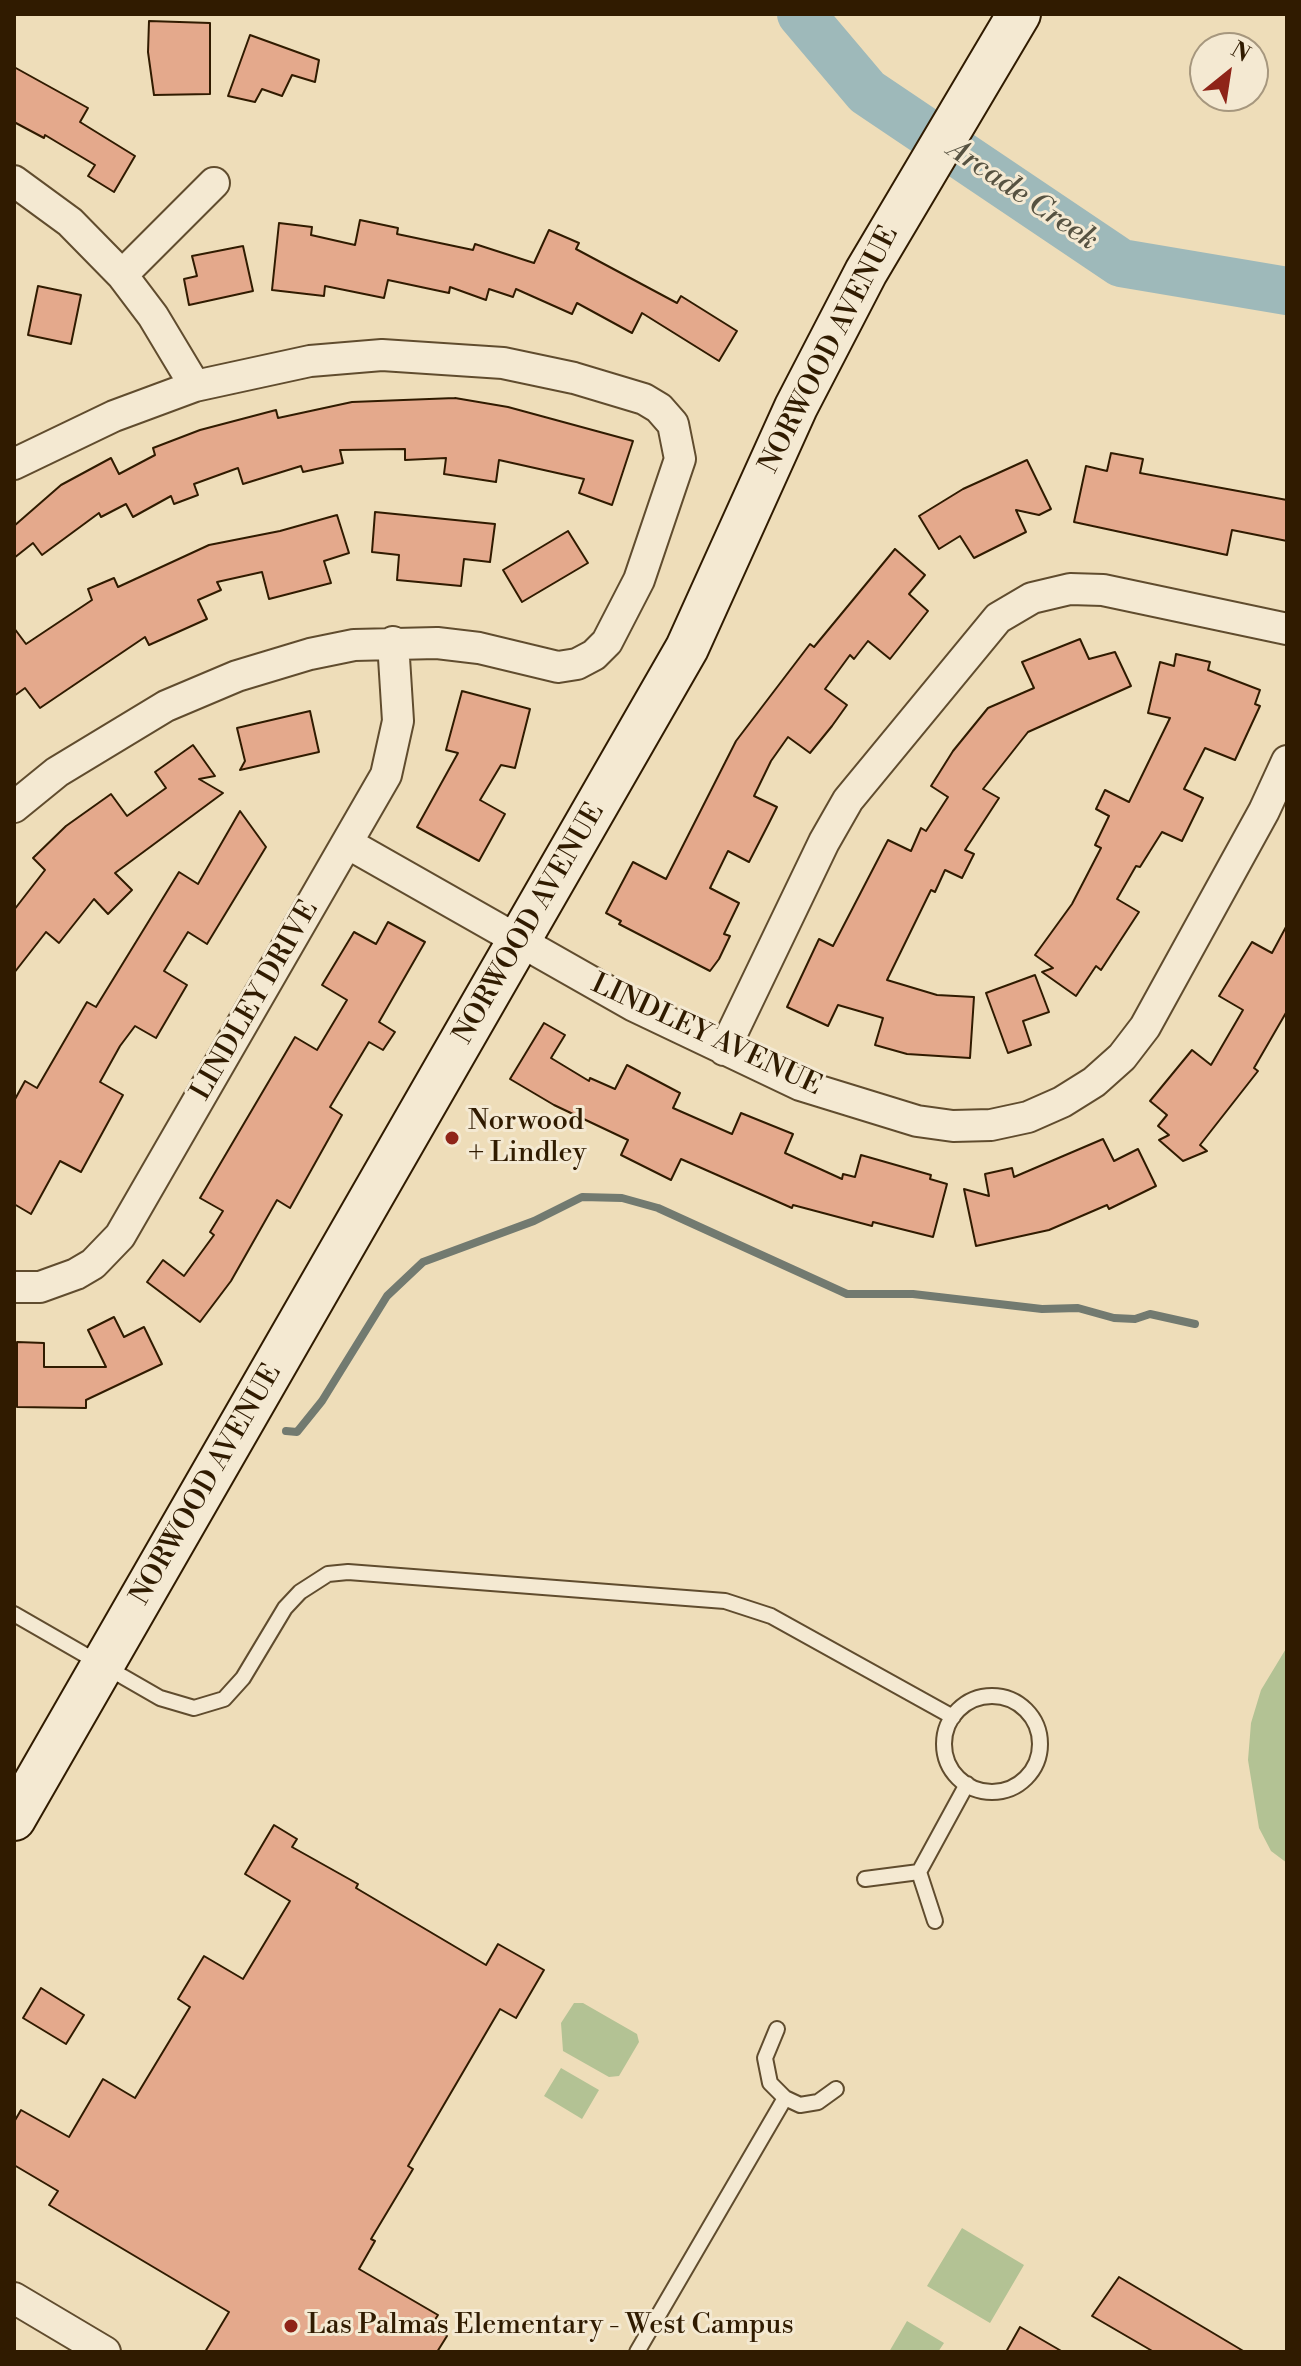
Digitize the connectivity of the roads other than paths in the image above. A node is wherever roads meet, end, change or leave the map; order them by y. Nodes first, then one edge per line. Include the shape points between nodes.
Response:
1 (1019, 14) edge
2 (14, 181) edge
3 (214, 183) dead end
4 (122, 275) junction
5 (195, 386) junction
6 (14, 464) edge
7 (1287, 629) edge
8 (393, 642) junction
9 (1287, 761) edge
10 (14, 807) edge
11 (347, 843) junction
12 (520, 943) junction
13 (724, 1050) junction
14 (14, 1287) edge
15 (14, 1614) edge
16 (103, 1665) junction
17 (953, 1717) junction
18 (967, 1784) junction
19 (15, 1815) edge
20 (919, 1872) junction
21 (865, 1879) dead end
22 (935, 1921) dead end
23 (777, 2029) dead end
24 (836, 2089) dead end
25 (785, 2098) junction
26 (14, 2298) edge
27 (105, 2352) edge
28 (637, 2352) edge

1 - 12 main road, NORWOOD AVENUE via 987,62 796,407 687,648
2 - 4 street via 70,222
3 - 4 street
4 - 5 street
5 - 6 street via 114,416
5 - 8 street via 310,361 382,355 455,357 574,378 659,408 678,437 677,472 639,580 594,655 558,667 479,648
7 - 13 street via 1092,589 1050,592 998,618 848,800
8 - 10 street via 310,654 237,676 166,706 57,772
8 - 11 street, LINDLEY DRIVE via 396,739 386,775
9 - 13 street, LINDLEY AVENUE via 1145,1027 1122,1057 1062,1102 991,1125 917,1121 800,1085
11 - 12 street, LINDLEY AVENUE
11 - 14 street, LINDLEY DRIVE via 120,1236 76,1274 40,1287
12 - 13 street, LINDLEY AVENUE
12 - 16 main road, NORWOOD AVENUE
15 - 16 lane
16 - 17 lane via 160,1698 194,1708 224,1699 300,1592 328,1574 348,1572 751,1607
16 - 19 main road, NORWOOD AVENUE
17 - 18 lane via 945,1734 947,1759
17 - 18 lane via 977,1699 1002,1697 1024,1708 1039,1737 1036,1762 1022,1781 999,1791
18 - 20 lane
20 - 21 lane
20 - 22 lane
23 - 25 lane via 765,2058 770,2083
24 - 25 lane via 818,2102 800,2105
25 - 28 lane
26 - 27 street

